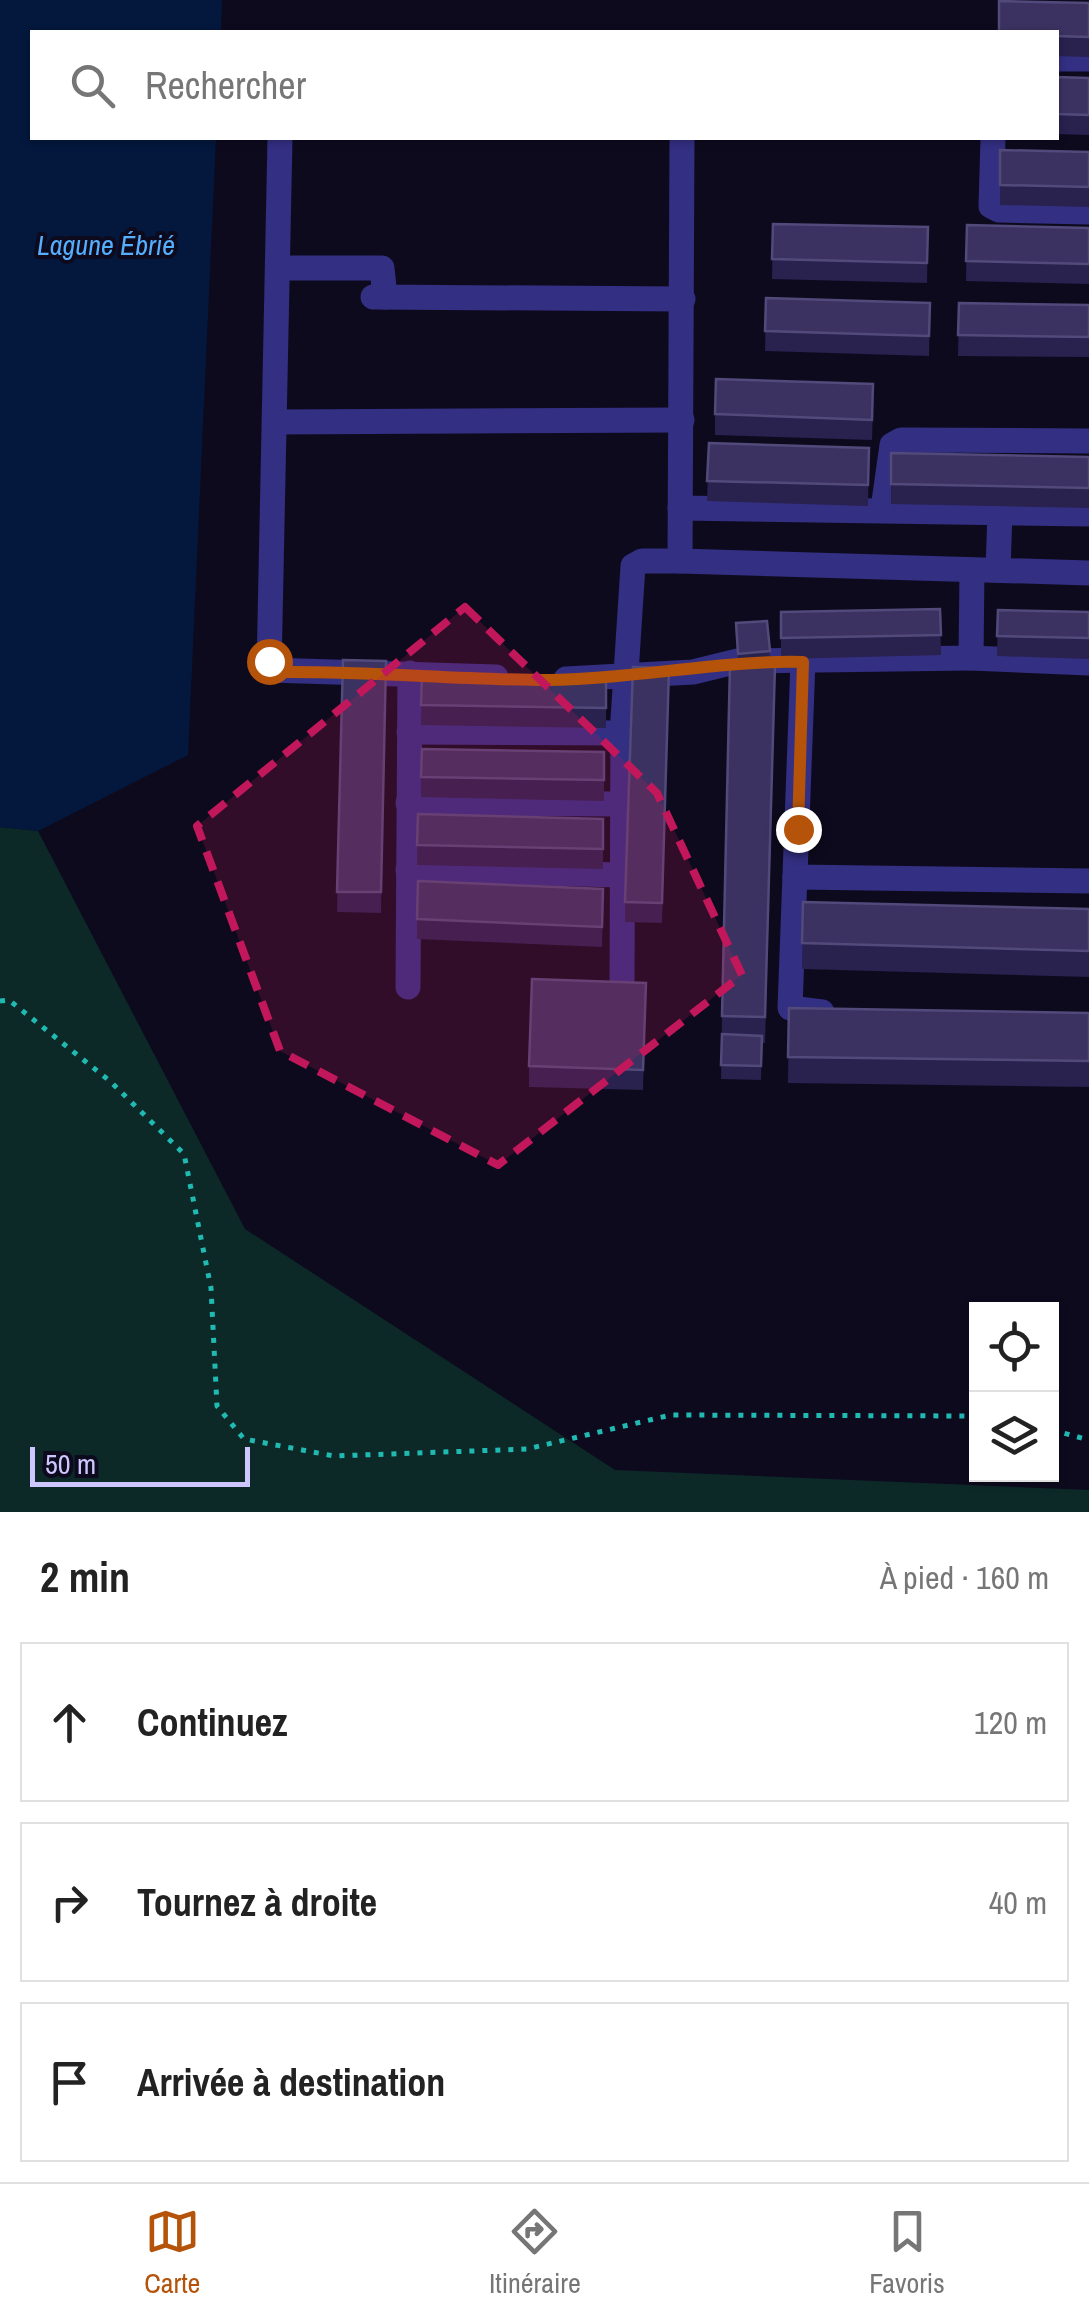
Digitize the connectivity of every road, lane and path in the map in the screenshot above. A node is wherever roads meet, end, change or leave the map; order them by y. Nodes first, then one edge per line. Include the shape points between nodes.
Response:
1 (1059, 59) edge
2 (1089, 59) edge
3 (280, 140) edge
4 (682, 140) edge
5 (999, 152) edge
6 (1089, 212) edge
7 (278, 268) junction
8 (683, 299) junction
9 (682, 420) junction
10 (277, 422) junction
11 (1089, 441) edge
12 (680, 508) junction
13 (882, 509) junction
14 (1000, 512) junction
15 (1089, 514) edge
16 (680, 561) junction
17 (985, 570) junction
18 (1089, 573) edge
19 (970, 658) junction
20 (803, 662) junction
21 (1089, 663) edge
22 (410, 673) junction
23 (626, 676) junction
24 (409, 742) junction
25 (622, 744) junction
26 (408, 813) junction
27 (622, 814) junction
28 (795, 877) junction
29 (408, 881) junction
30 (1089, 881) edge
31 (622, 885) junction
32 (408, 987) dead end
33 (622, 988) edge
34 (0, 1001) edge
35 (846, 1013) edge
36 (969, 1416) edge
37 (1059, 1432) edge
38 (1089, 1440) edge

1 - 2 lane
3 - 7 lane
4 - 8 lane
5 - 6 lane via 991,206
7 - 8 lane via 382,268 379,297
7 - 10 lane
8 - 9 lane
9 - 10 lane
9 - 12 lane
10 - 22 lane via 270,670
11 - 13 lane via 901,440 892,445
12 - 13 lane
12 - 16 lane
13 - 14 lane
14 - 15 lane
14 - 17 lane
16 - 17 lane
16 - 23 lane via 633,566
17 - 18 lane
17 - 19 lane
19 - 20 lane
19 - 21 lane
20 - 23 lane via 738,660 713,669
20 - 28 lane
22 - 23 lane
22 - 24 lane
23 - 25 lane
24 - 25 lane
24 - 26 lane
25 - 27 lane
26 - 27 lane
26 - 29 lane
27 - 31 lane
28 - 30 lane
28 - 35 lane via 790,1008
29 - 31 lane
29 - 32 lane
31 - 33 lane
34 - 36 path via 9,1000 111,1082 184,1154 210,1288 218,1406 244,1440 353,1455 527,1449 671,1415
37 - 38 path

